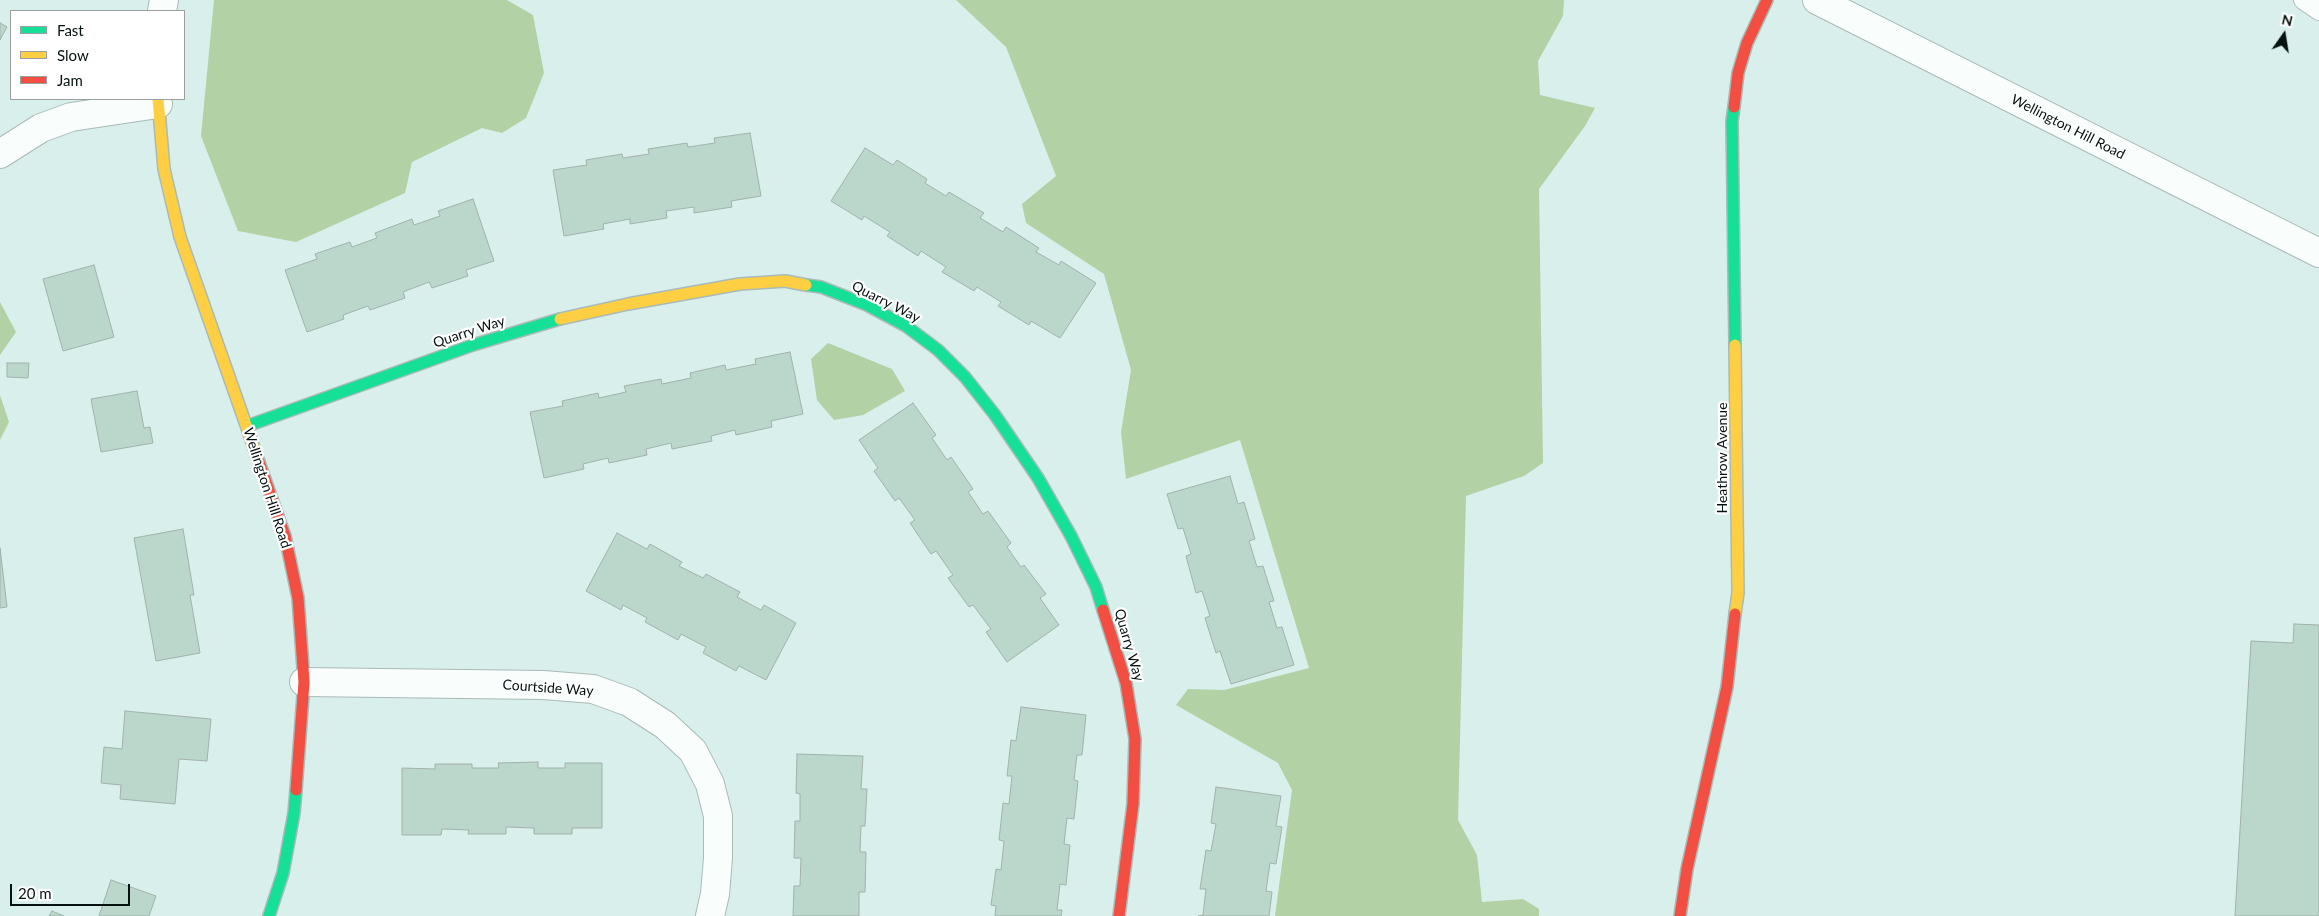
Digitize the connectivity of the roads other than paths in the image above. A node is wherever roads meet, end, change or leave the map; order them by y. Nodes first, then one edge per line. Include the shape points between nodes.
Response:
1 (1767, 0) edge
2 (1817, 0) edge
3 (2302, 0) edge
4 (2319, 11) edge
5 (158, 102) edge
6 (0, 154) edge
7 (2319, 253) edge
8 (247, 426) junction
9 (304, 682) junction
10 (269, 916) edge
11 (710, 916) edge
12 (1119, 916) edge
13 (1680, 916) edge

1 - 13 street, Heathrow Avenue via 1747,43 1738,73 1732,121 1738,593 1727,687 1687,869
2 - 7 street, Wellington Hill Road
3 - 4 lane
5 - 6 street via 71,117 41,128
5 - 8 street, Wellington Hill Road via 164,169 180,237
8 - 9 street, Wellington Hill Road via 285,536 298,598
8 - 12 street, Quarry Way via 473,345 558,320 740,284 785,281 821,287 906,326 938,350 995,415 1038,478 1096,587 1126,683 1135,739 1133,804
9 - 10 street, Wellington Hill Road via 294,812 283,873
9 - 11 street, Courtside Way via 543,685 592,689 629,702 665,725 693,751 710,784 718,816 715,894

